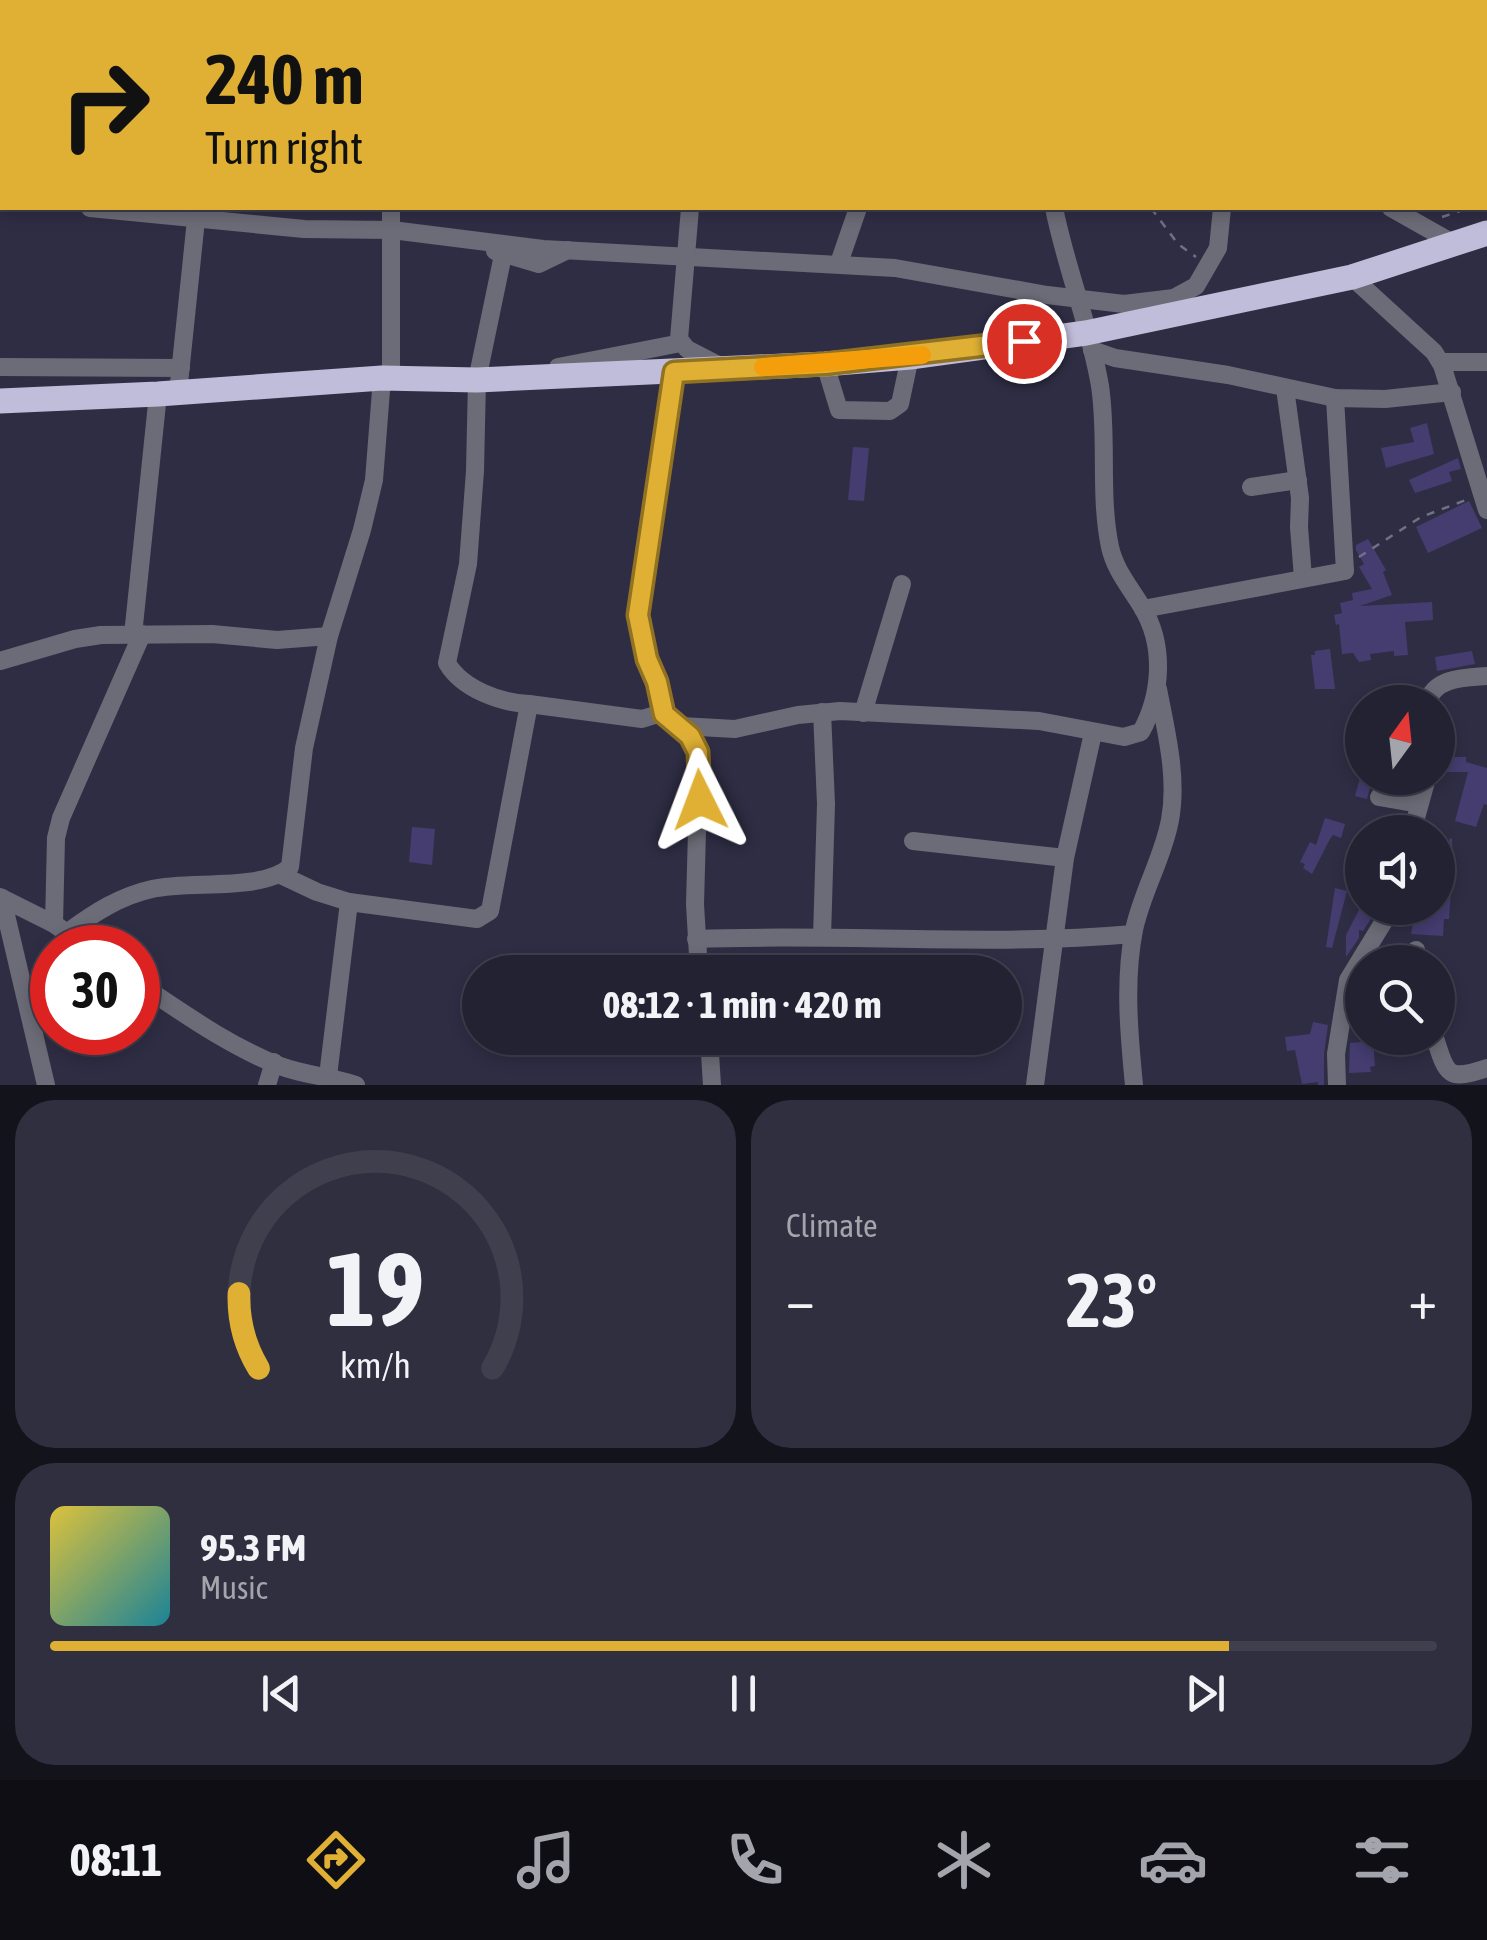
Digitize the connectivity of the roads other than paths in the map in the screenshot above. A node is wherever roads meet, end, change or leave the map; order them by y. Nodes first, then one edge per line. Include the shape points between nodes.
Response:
1 (132, 210) edge
2 (392, 210) edge
3 (690, 210) edge
4 (857, 210) edge
5 (1054, 210) edge
6 (1222, 210) edge
7 (1395, 210) edge
8 (196, 213) edge
9 (392, 230) junction
10 (1487, 232) edge
11 (463, 241) junction
12 (1453, 243) junction
13 (568, 250) junction
14 (503, 255) junction
15 (685, 259) junction
16 (839, 264) junction
17 (1352, 277) junction
18 (1076, 299) junction
19 (1089, 341) junction
20 (680, 343) junction
21 (910, 357) junction
22 (1440, 362) junction
23 (1487, 362) edge
24 (825, 364) junction
25 (0, 366) edge
26 (725, 368) junction
27 (674, 372) junction
28 (387, 378) junction
29 (521, 378) junction
30 (477, 380) junction
31 (172, 385) junction
32 (1284, 388) junction
33 (1452, 392) junction
34 (1335, 398) junction
35 (0, 401) edge
36 (1298, 480) junction
37 (1251, 487) dead end
38 (1486, 504) edge
39 (1302, 578) junction
40 (902, 584) dead end
41 (1143, 609) junction
42 (138, 634) junction
43 (329, 636) junction
44 (0, 662) edge
45 (1487, 676) edge
46 (1157, 684) junction
47 (1440, 685) edge
48 (529, 704) junction
49 (662, 708) junction
50 (822, 712) junction
51 (862, 712) junction
52 (680, 726) junction
53 (1093, 733) junction
54 (1422, 795) edge
55 (1379, 797) dead end
56 (1420, 804) junction
57 (1417, 815) edge
58 (913, 841) dead end
59 (1065, 858) junction
60 (280, 876) junction
61 (1, 897) edge
62 (350, 902) junction
63 (55, 925) edge
64 (61, 925) edge
65 (67, 925) edge
66 (1382, 925) edge
67 (1133, 934) junction
68 (822, 938) junction
69 (696, 939) junction
70 (1052, 941) junction
71 (697, 955) edge
72 (20, 979) junction
73 (0, 980) edge
74 (160, 997) edge
75 (711, 1055) edge
76 (1441, 1055) edge
77 (274, 1062) junction
78 (1487, 1068) edge
79 (328, 1076) junction
80 (46, 1085) edge
81 (267, 1085) edge
82 (356, 1085) edge
83 (712, 1085) edge
84 (1035, 1085) edge
85 (1134, 1085) edge
86 (1337, 1085) edge

1 - 8 street
2 - 9 street
3 - 15 street
4 - 16 street
5 - 18 street
6 - 18 street via 1218,248 1196,286 1174,298 1124,304
7 - 12 street
8 - 9 street via 304,229
8 - 31 street
9 - 11 street
9 - 28 street
10 - 12 highway
11 - 13 street
11 - 14 street
12 - 17 highway
13 - 14 street via 538,264
13 - 15 street
14 - 30 street
15 - 16 street
15 - 20 street
16 - 18 street
17 - 19 highway
17 - 22 street
18 - 19 street
19 - 21 highway
19 - 32 street via 1115,358
19 - 41 street via 1101,392 1109,542 1115,565
20 - 26 street
20 - 29 street
21 - 24 highway
21 - 24 street via 900,404 890,411 840,410
22 - 23 street
22 - 33 street
24 - 26 highway
25 - 31 street
26 - 27 highway
27 - 29 highway
27 - 49 street via 638,615
28 - 30 highway
28 - 31 highway
28 - 43 street via 371,494
29 - 30 highway
30 - 48 street via 468,564 448,663 493,698
31 - 35 highway
31 - 42 street
32 - 34 street
32 - 36 street
33 - 34 street
33 - 38 street
34 - 39 street via 1346,566 1344,572
36 - 37 street
36 - 39 street
39 - 41 street
40 - 51 street
41 - 46 street via 1156,647
42 - 43 street
42 - 44 street via 75,639
42 - 64 street via 61,818
43 - 60 street via 300,771 294,858
45 - 47 street
46 - 53 street via 1139,734
46 - 67 street via 1169,744 1170,821
48 - 49 street via 642,719
48 - 62 street via 490,911 466,920
49 - 52 street
50 - 51 street
50 - 52 street via 735,728
50 - 68 street
51 - 53 street via 1039,721
52 - 69 street via 696,746 700,771
53 - 59 street
54 - 56 street
55 - 56 street
56 - 57 street
58 - 59 street
59 - 70 street
60 - 62 street
60 - 65 street via 153,888
61 - 63 street
61 - 72 street
62 - 79 street
66 - 86 street via 1348,980
67 - 70 street
67 - 85 street via 1128,1018
68 - 69 street
68 - 70 street
69 - 71 street
70 - 84 street
72 - 73 street
72 - 80 street
74 - 77 street
75 - 83 street
76 - 78 street via 1454,1075
77 - 79 street
77 - 81 street
79 - 82 street

